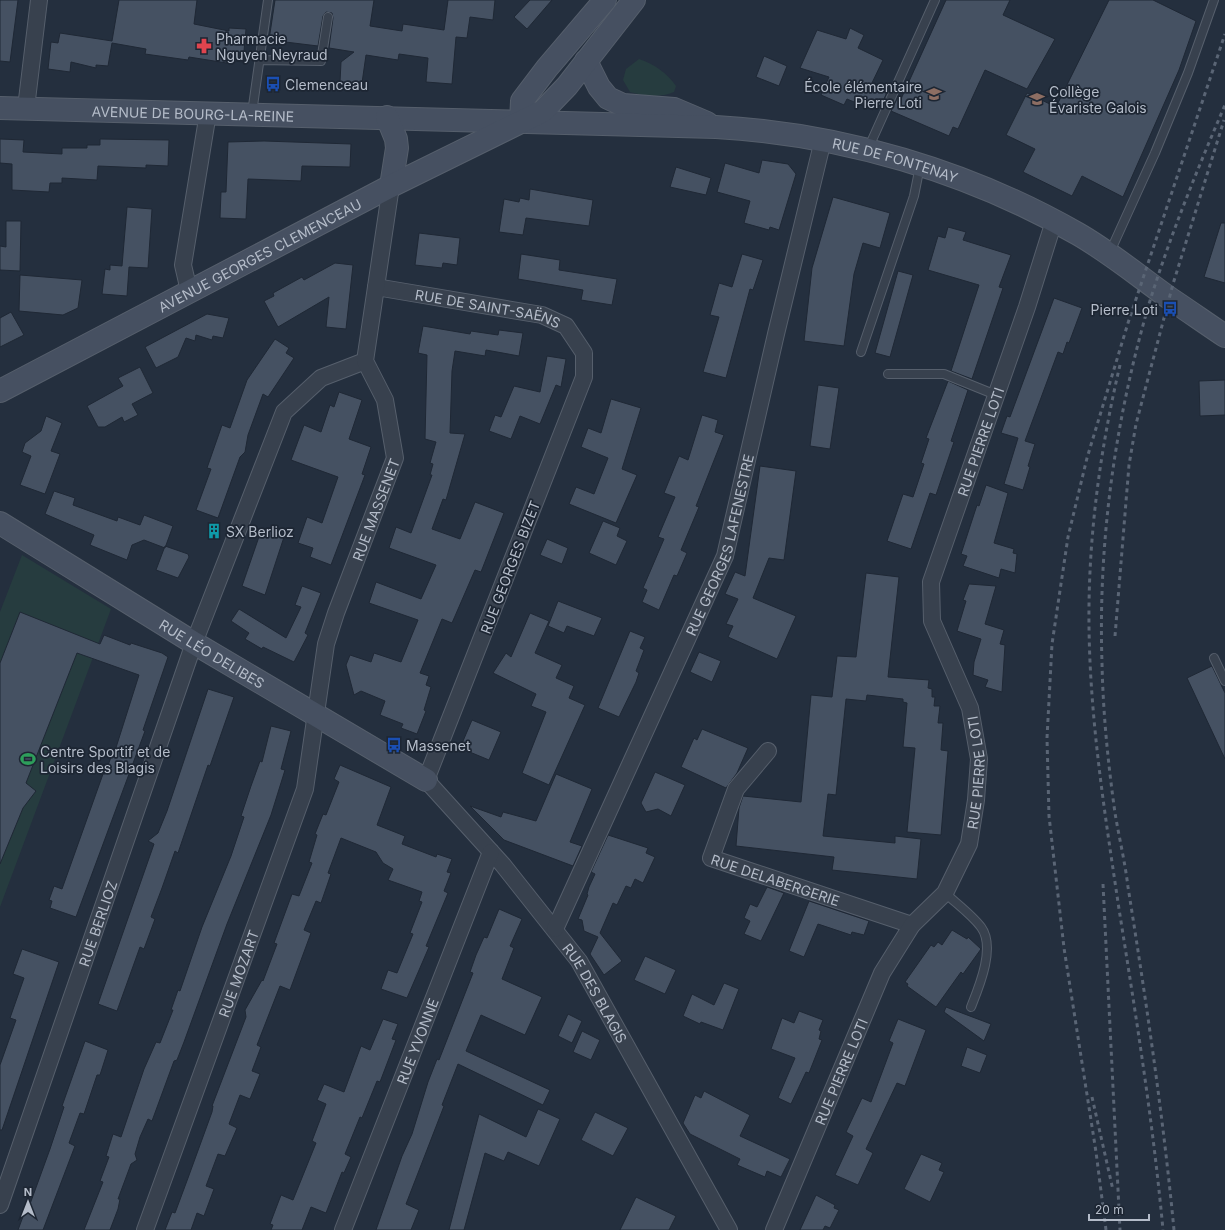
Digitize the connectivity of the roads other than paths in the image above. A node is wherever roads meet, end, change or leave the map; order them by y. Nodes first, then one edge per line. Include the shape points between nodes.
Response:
1 (39, 0) edge
2 (268, 0) edge
3 (605, 0) edge
4 (634, 0) edge
5 (935, 0) edge
6 (1214, 0) edge
7 (328, 17) dead end
8 (259, 60) junction
9 (586, 61) junction
10 (0, 108) edge
11 (26, 108) junction
12 (208, 113) junction
13 (252, 114) junction
14 (387, 117) junction
15 (521, 121) junction
16 (716, 127) junction
17 (823, 140) junction
18 (867, 150) junction
19 (920, 165) junction
20 (392, 186) junction
21 (1054, 221) junction
22 (1109, 254) junction
23 (376, 287) junction
24 (190, 291) junction
25 (1225, 336) edge
26 (861, 352) dead end
27 (584, 353) joint
28 (365, 362) junction
29 (888, 374) dead end
30 (0, 391) edge
31 (996, 395) junction
32 (0, 523) edge
33 (194, 642) junction
34 (1214, 658) dead end
35 (1225, 681) edge
36 (316, 714) junction
37 (768, 751) dead end
38 (426, 780) junction
39 (491, 852) junction
40 (945, 893) junction
41 (912, 925) junction
42 (555, 929) junction
43 (971, 1007) dead end
44 (0, 1205) edge
45 (145, 1230) edge
46 (343, 1230) edge
47 (729, 1230) edge
48 (774, 1230) edge

1 - 11 street
2 - 8 lane
3 - 15 street via 522,101
4 - 9 street, AVENUE GEORGES CLEMENCEAU
5 - 18 lane
6 - 22 lane via 1188,73 1155,153
7 - 8 lane via 321,61
8 - 13 lane
9 - 15 street, AVENUE GEORGES CLEMENCEAU via 543,111
9 - 16 street via 599,87 608,98 623,105 674,109
10 - 11 street, AVENUE DE BOURG-LA-REINE
11 - 12 street, AVENUE DE BOURG-LA-REINE
12 - 13 street, AVENUE DE BOURG-LA-REINE
12 - 24 street via 183,265
13 - 14 street, AVENUE DE BOURG-LA-REINE
14 - 15 street, AVENUE DE BOURG-LA-REINE
14 - 20 street via 397,148
15 - 16 street, RUE DE FONTENAY
15 - 20 street, AVENUE GEORGES CLEMENCEAU
16 - 17 street, RUE DE FONTENAY
17 - 18 street, RUE DE FONTENAY
17 - 42 street, RUE GEORGES LAFENESTRE via 724,556
18 - 19 street, RUE DE FONTENAY
19 - 21 street, RUE DE FONTENAY via 980,185
19 - 26 lane via 914,196
20 - 23 street
20 - 24 street, AVENUE GEORGES CLEMENCEAU
21 - 22 street, RUE DE FONTENAY
21 - 31 street, RUE PIERRE LOTI
22 - 25 street, RUE DE FONTENAY
23 - 27 street, RUE DE SAINT-SAËNS via 542,315 566,326
23 - 28 street
24 - 30 street, AVENUE GEORGES CLEMENCEAU
27 - 38 street, RUE GEORGES BIZET via 584,377
28 - 33 street, RUE BERLIOZ via 321,378 284,412
28 - 36 street, RUE MASSENET via 385,400 395,458 326,644
29 - 31 lane via 944,374
31 - 40 street, RUE PIERRE LOTI via 931,582 932,621 970,708 979,759 969,844
32 - 33 street, RUE LÉO DELIBES
33 - 36 street, RUE LÉO DELIBES
33 - 44 street, RUE BERLIOZ
34 - 35 lane
36 - 38 street, RUE LÉO DELIBES
36 - 45 street, RUE MOZART via 305,789
37 - 41 street, RUE DELABERGERIE via 736,789 711,858
38 - 39 street, RUE DES BLAGIS
39 - 42 street, RUE DES BLAGIS
39 - 46 street, RUE YVONNE
40 - 41 street, RUE PIERRE LOTI
40 - 43 lane via 982,928 985,936 985,972
41 - 48 street, RUE PIERRE LOTI via 882,973
42 - 47 street, RUE DES BLAGIS via 579,960

